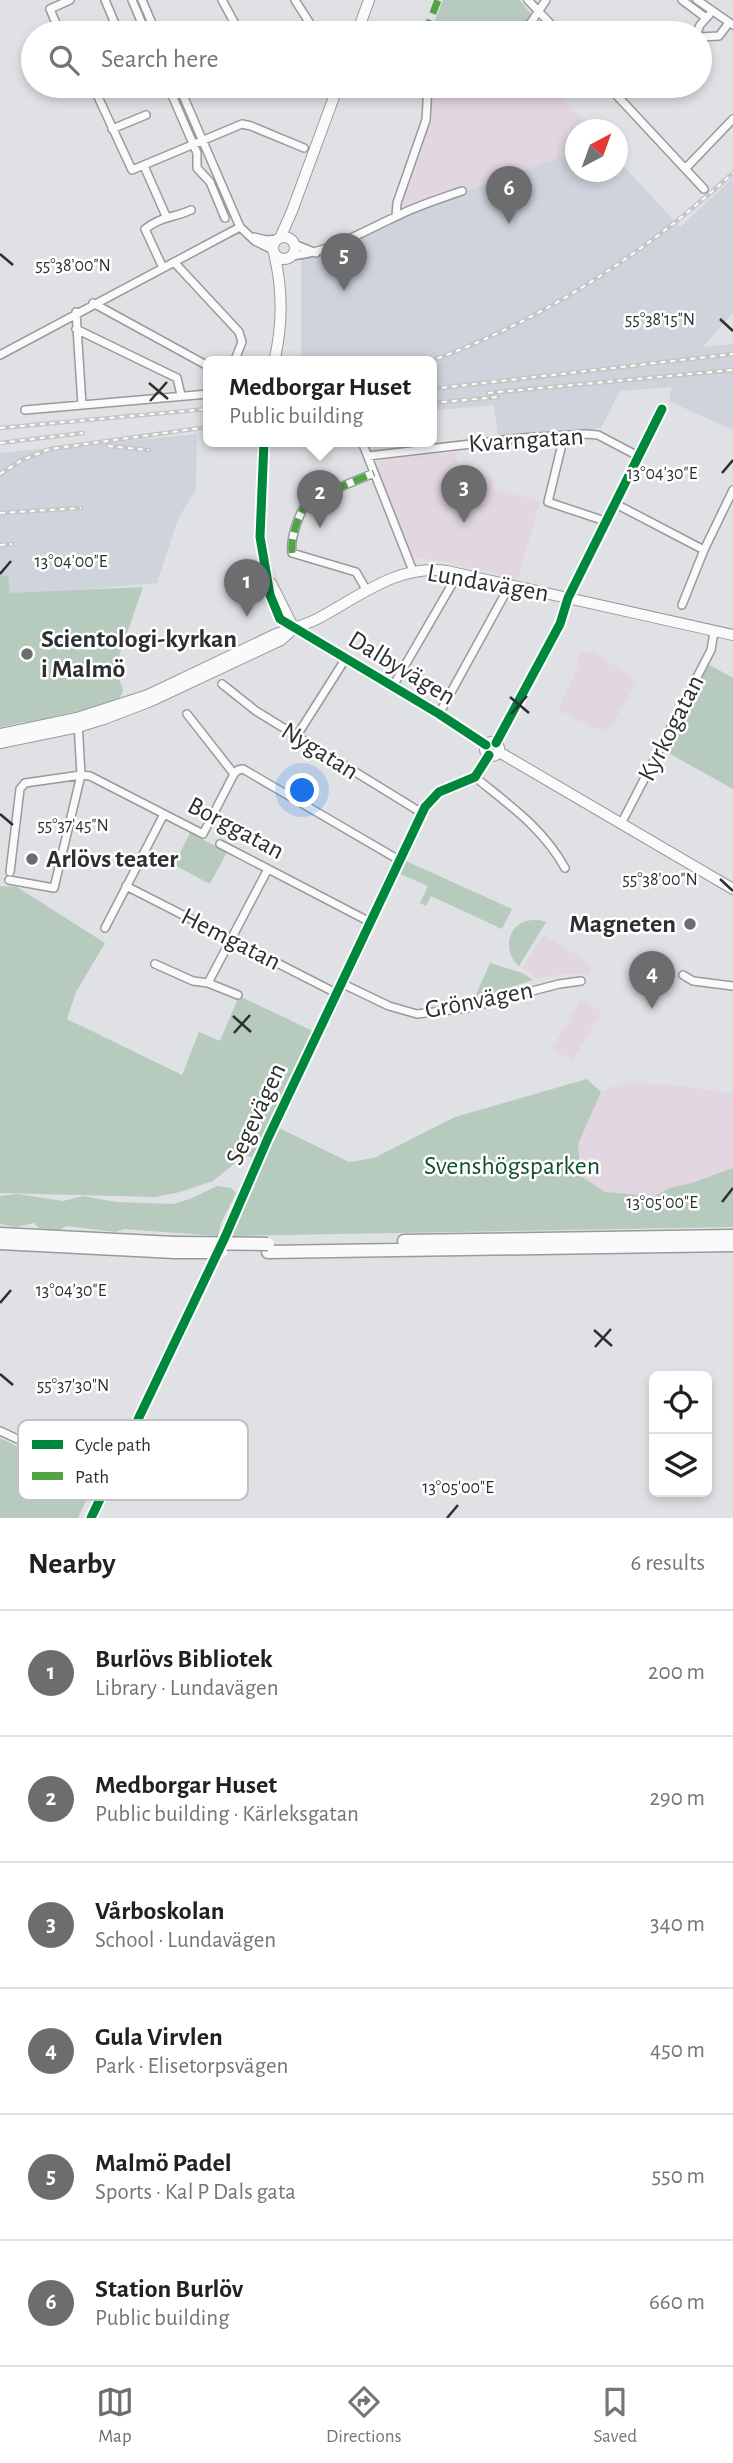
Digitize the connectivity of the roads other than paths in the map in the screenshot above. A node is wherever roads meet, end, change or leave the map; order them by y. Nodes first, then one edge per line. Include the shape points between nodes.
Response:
1 (46, 0) edge
2 (70, 0) edge
3 (105, 0) edge
4 (132, 0) edge
5 (142, 0) edge
6 (222, 0) edge
7 (369, 0) edge
8 (528, 0) edge
9 (546, 0) edge
10 (682, 0) edge
11 (696, 0) edge
12 (299, 1) edge
13 (50, 9) junction
14 (538, 11) junction
15 (709, 15) junction
16 (55, 21) edge
17 (114, 21) edge
18 (141, 21) edge
19 (151, 21) edge
20 (233, 21) edge
21 (310, 21) edge
22 (361, 21) edge
23 (532, 21) edge
24 (547, 21) edge
25 (706, 21) edge
26 (730, 24) edge
27 (712, 36) edge
28 (99, 98) edge
29 (173, 98) edge
30 (184, 98) edge
31 (333, 98) edge
32 (427, 98) edge
33 (618, 98) edge
34 (146, 115) dead end
35 (733, 119) edge
36 (112, 130) junction
37 (203, 141) junction
38 (194, 145) junction
39 (304, 148) dead end
40 (144, 166) junction
41 (685, 169) junction
42 (704, 189) dead end
43 (462, 191) dead end
44 (191, 210) dead end
45 (292, 211) junction
46 (166, 216) junction
47 (396, 216) junction
48 (225, 218) dead end
49 (240, 227) junction
50 (247, 233) junction
51 (279, 239) junction
52 (293, 243) junction
53 (274, 252) junction
54 (317, 253) junction
55 (290, 257) junction
56 (174, 261) junction
57 (163, 268) junction
58 (281, 293) junction
59 (93, 303) junction
60 (76, 312) junction
61 (76, 329) junction
62 (0, 355) edge
63 (236, 356) edge
64 (275, 356) edge
65 (203, 363) edge
66 (203, 394) edge
67 (181, 395) junction
68 (82, 405) junction
69 (662, 409) dead end
70 (25, 410) dead end
71 (564, 436) junction
72 (264, 447) edge
73 (364, 447) edge
74 (368, 456) junction
75 (638, 456) junction
76 (374, 473) junction
77 (733, 490) edge
78 (614, 503) junction
79 (605, 521) junction
80 (704, 550) junction
81 (413, 570) junction
82 (458, 574) junction
83 (510, 585) junction
84 (367, 591) junction
85 (568, 598) junction
86 (682, 605) dead end
87 (294, 629) junction
88 (714, 632) junction
89 (733, 635) edge
90 (346, 658) junction
91 (222, 684) dead end
92 (393, 686) junction
93 (187, 713) dead end
94 (439, 714) junction
95 (78, 722) junction
96 (0, 734) edge
97 (296, 737) junction
98 (0, 743) edge
99 (493, 748) junction
100 (234, 774) junction
101 (81, 775) junction
102 (475, 777) junction
103 (422, 813) junction
104 (164, 814) junction
105 (622, 822) junction
106 (220, 844) dead end
107 (399, 860) junction
108 (565, 868) dead end
109 (268, 869) junction
110 (126, 886) junction
111 (733, 889) edge
112 (370, 922) junction
113 (105, 928) dead end
114 (231, 939) junction
115 (155, 964) dead end
116 (683, 975) dead end
117 (581, 981) dead end
118 (208, 983) junction
119 (733, 986) edge
120 (339, 988) junction
121 (238, 995) dead end
122 (0, 1234) edge
123 (733, 1236) edge
124 (0, 1243) edge
125 (733, 1245) edge
126 (175, 1248) junction
127 (268, 1248) junction
128 (138, 1420) edge
129 (0, 1431) edge
130 (18, 1440) edge
131 (100, 1500) edge
132 (91, 1518) edge

1 - 13 street
2 - 13 street
3 - 17 street
4 - 18 street
5 - 19 street
6 - 20 street
7 - 22 street
8 - 14 street
9 - 14 street
10 - 15 street
11 - 15 street
12 - 21 street
13 - 16 street
14 - 23 street
14 - 24 street
15 - 25 street
15 - 26 street
26 - 27 street via 719,36
28 - 36 street
29 - 38 street
30 - 37 street
31 - 45 street
32 - 47 street via 426,120
33 - 41 street
34 - 36 street
35 - 41 street
36 - 40 street via 132,170
37 - 38 street
37 - 39 street via 242,124
37 - 49 street
38 - 40 street
38 - 48 street via 197,168 210,182
40 - 46 street
41 - 42 street
43 - 47 street
44 - 46 street
45 - 51 street
45 - 52 street
46 - 57 street via 145,231
47 - 54 street
49 - 50 street
49 - 56 street
50 - 51 street
50 - 53 street
51 - 52 street
51 - 53 street
52 - 54 street
52 - 55 street via 295,251
53 - 55 street via 280,258
53 - 58 street
54 - 55 street
55 - 58 street
56 - 57 street
56 - 63 street via 239,332 242,342
57 - 59 street
58 - 64 street
59 - 60 street
59 - 65 street
60 - 61 street
60 - 62 street
61 - 67 street via 177,378
61 - 68 street
66 - 67 street
67 - 68 street
68 - 70 street
69 - 75 street
71 - 74 street, Kvarngatan
71 - 75 street, Kvarngatan via 598,435
71 - 79 street via 548,502
72 - 87 street via 260,537 270,595 280,619
73 - 74 street
74 - 76 street
75 - 78 street
76 - 81 street
76 - 84 street via 309,500 291,544 292,553 356,572
77 - 80 street
78 - 79 street
78 - 80 street
79 - 85 street
80 - 86 street
81 - 82 street, Lundavägen
81 - 84 street, Lundavägen
82 - 83 street, Lundavägen
82 - 92 street
83 - 85 street, Lundavägen
83 - 94 street
84 - 87 street, Lundavägen
85 - 88 street, Lundavägen
85 - 99 street via 554,636
87 - 90 street, Dalbyvägen
87 - 95 street, Lundavägen
88 - 89 street, Lundavägen
88 - 105 street, Kyrkogatan via 711,650
90 - 92 street, Dalbyvägen
90 - 97 street
91 - 97 street, Nygatan
92 - 94 street, Dalbyvägen
93 - 100 street
94 - 99 street, Dalbyvägen
95 - 96 street, Lundavägen
95 - 98 street, Lundavägen
95 - 101 street
97 - 103 street, Nygatan
99 - 102 street
99 - 105 street, Dalbyvägen
100 - 104 street, Borggatan via 203,834
100 - 107 street via 243,769
101 - 101 street via 54,888 10,876 21,786
101 - 104 street, Borggatan
102 - 103 street, Segevägen via 439,792
102 - 108 street via 533,824
103 - 107 street, Segevägen
104 - 110 street
105 - 111 street, Dalbyvägen
106 - 109 street, Borggatan
107 - 112 street, Segevägen
109 - 112 street, Borggatan
109 - 114 street
110 - 113 street
110 - 114 street, Hemgatan
112 - 120 street, Segevägen
114 - 118 street
114 - 120 street, Hemgatan via 311,980
115 - 118 street
116 - 119 street via 693,981
117 - 120 street, Grönvägen via 468,1008 417,1013
118 - 121 street
120 - 128 street, Segevägen
122 - 126 highway
123 - 127 highway
124 - 126 highway
125 - 127 highway
126 - 127 highway, bridge
129 - 130 street
131 - 132 street, Segevägen

